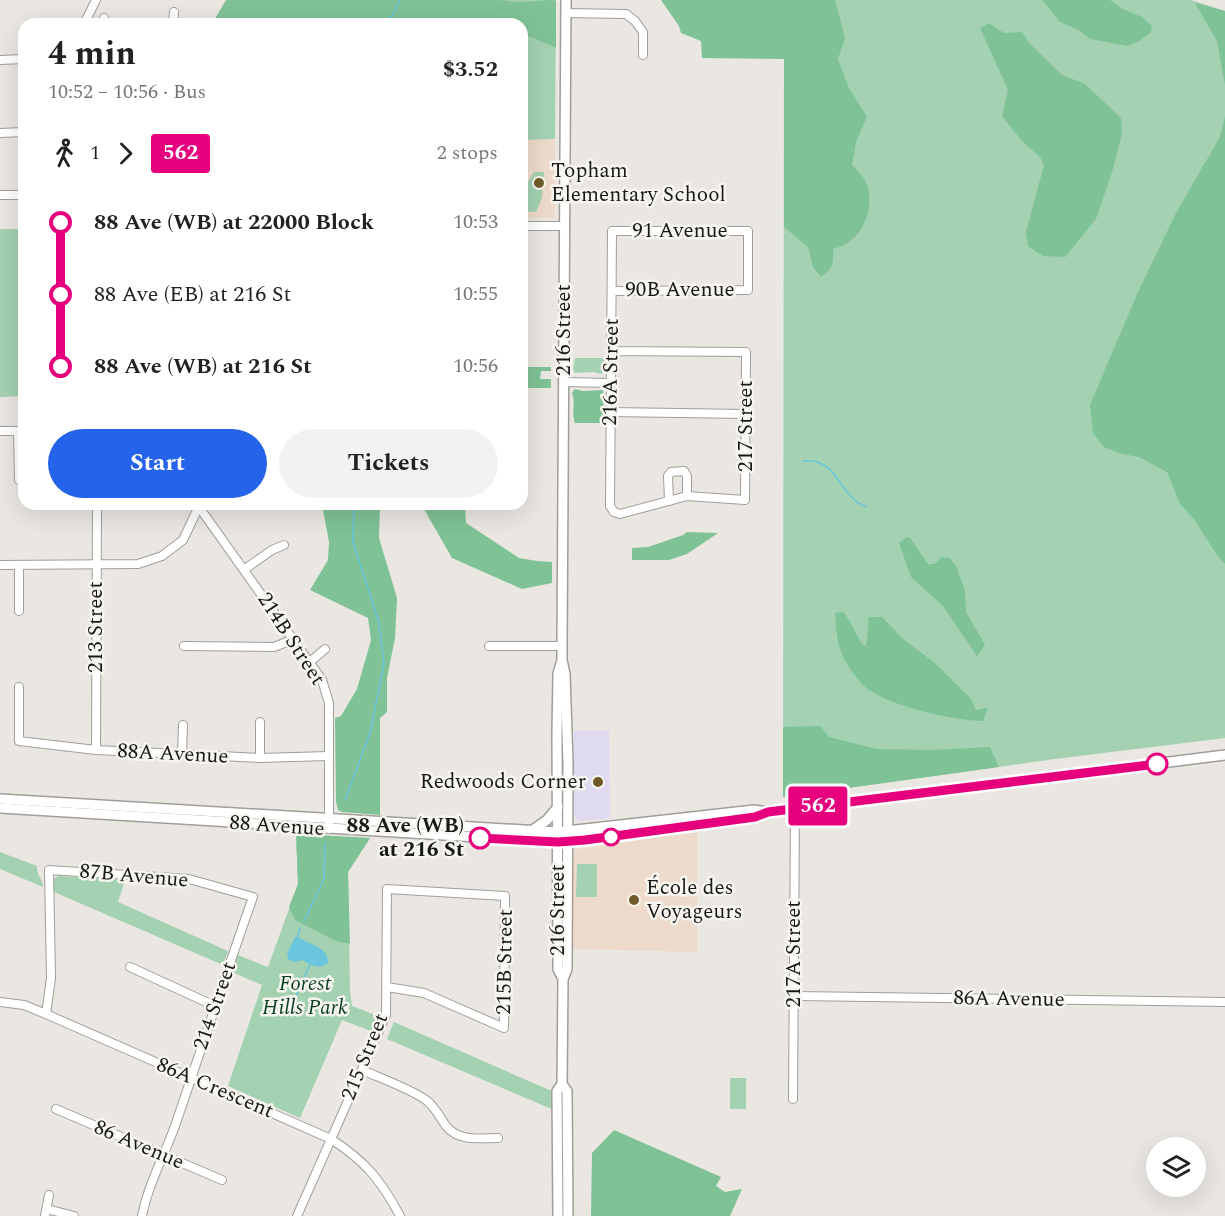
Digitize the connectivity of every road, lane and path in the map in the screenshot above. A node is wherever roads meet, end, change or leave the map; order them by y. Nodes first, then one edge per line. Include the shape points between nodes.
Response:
1 (96, 0) edge
2 (566, 0) edge
3 (174, 12) dead end
4 (566, 13) junction
5 (87, 18) edge
6 (174, 18) edge
7 (643, 55) dead end
8 (18, 59) edge
9 (0, 60) edge
10 (18, 132) edge
11 (0, 133) edge
12 (0, 195) edge
13 (18, 195) edge
14 (528, 226) edge
15 (565, 226) junction
16 (612, 231) joint
17 (748, 290) joint
18 (612, 291) junction
19 (611, 351) junction
20 (564, 382) junction
21 (610, 383) junction
22 (610, 412) junction
23 (747, 414) junction
24 (0, 431) edge
25 (18, 431) edge
26 (687, 496) junction
27 (669, 501) junction
28 (97, 510) edge
29 (198, 510) edge
30 (203, 510) edge
31 (284, 545) dead end
32 (0, 565) edge
33 (19, 565) junction
34 (97, 565) junction
35 (245, 569) junction
36 (19, 611) dead end
37 (294, 639) junction
38 (184, 646) dead end
39 (489, 646) dead end
40 (562, 646) junction
41 (325, 649) dead end
42 (562, 660) junction
43 (310, 662) junction
44 (19, 687) dead end
45 (260, 722) dead end
46 (183, 725) dead end
47 (96, 750) junction
48 (182, 754) junction
49 (1225, 755) edge
50 (328, 756) junction
51 (260, 758) junction
52 (0, 799) edge
53 (558, 807) junction
54 (0, 808) edge
55 (795, 809) junction
56 (329, 818) junction
57 (329, 829) junction
58 (533, 830) junction
59 (563, 837) junction
60 (387, 889) joint
61 (253, 897) joint
62 (130, 967) dead end
63 (387, 987) junction
64 (794, 996) junction
65 (0, 1002) edge
66 (1225, 1002) edge
67 (217, 1007) junction
68 (46, 1014) junction
69 (362, 1070) junction
70 (191, 1077) junction
71 (562, 1084) junction
72 (793, 1099) dead end
73 (56, 1109) dead end
74 (498, 1138) dead end
75 (331, 1139) junction
76 (164, 1156) junction
77 (222, 1180) dead end
78 (49, 1195) dead end
79 (46, 1213) edge
80 (74, 1216) edge
81 (142, 1216) edge
82 (297, 1216) edge
83 (400, 1216) edge
84 (558, 1216) edge
85 (568, 1216) edge

1 - 5 street
2 - 4 main road, 216 Street
3 - 6 street
4 - 7 street via 626,14 643,32
4 - 15 main road, 216 Street
8 - 9 street
10 - 11 street
12 - 13 street
14 - 15 street
15 - 20 main road, 216 Street
16 - 17 street, 91 Avenue via 748,231
16 - 18 street, 216A Street
17 - 18 street, 90B Avenue
18 - 19 street, 216A Street
19 - 21 street, 216A Street
19 - 23 street, 217 Street via 746,352
20 - 21 street
20 - 40 main road, 216 Street
21 - 22 street, 216A Street
22 - 23 street
22 - 27 street, 216A Street via 610,506 620,514
23 - 26 street, 217 Street via 745,500
24 - 25 street
26 - 27 street
26 - 27 street via 684,471 671,472
28 - 34 street, 213 Street
29 - 34 street via 183,540 162,556 138,564
30 - 35 street, 214B Street
31 - 35 street
32 - 33 street
33 - 34 street
33 - 36 street
34 - 47 street, 213 Street
35 - 37 street, 214B Street
37 - 38 street via 274,647
37 - 43 street, 214B Street
39 - 40 street
40 - 42 main road, 216 Street
41 - 43 street
42 - 53 main road, 216 Street via 558,674
42 - 59 main road, 216 Street
43 - 50 street, 214B Street via 322,680 329,703
44 - 47 street, 88A Avenue via 19,741
45 - 51 street
46 - 48 street
47 - 48 street, 88A Avenue
48 - 51 street, 88A Avenue
49 - 55 main road, 88 Avenue
50 - 51 street, 88A Avenue
50 - 56 street, 214B Street
52 - 56 main road, 88 Avenue
53 - 58 main road
53 - 59 main road, 216 Street
54 - 57 main road, 88 Avenue
55 - 59 main road, 88 Avenue via 754,810
55 - 64 street, 217A Street
56 - 57 street, 214B Street
56 - 58 main road, 88 Avenue
57 - 59 main road, 88 Avenue
58 - 59 main road, 88 Avenue
59 - 71 main road, 216 Street via 558,969 563,978
60 - 63 street, 215 Street
60 - 63 street, 215B Street via 506,896 504,1028 424,993
61 - 67 street, 214 Street
61 - 68 street, 87B Avenue via 189,879 49,870 51,978
62 - 67 street
63 - 69 street, 215 Street via 386,1015
64 - 66 street, 86A Avenue
64 - 72 street, 217A Street
65 - 68 street, 86A Crescent via 24,1005
67 - 70 street, 214 Street
68 - 70 street, 86A Crescent
69 - 74 street via 426,1100 456,1135
69 - 75 street, 215 Street
70 - 75 street, 86A Crescent
70 - 76 street, 214 Street
71 - 84 main road, 216 Street via 557,1091
71 - 85 main road, 216 Street via 567,1091
73 - 76 street, 86 Avenue
75 - 82 street, 215 Street
75 - 83 street, 86A Crescent via 374,1174
76 - 77 street, 86 Avenue
76 - 81 street, 214 Street
78 - 79 street
79 - 80 street

